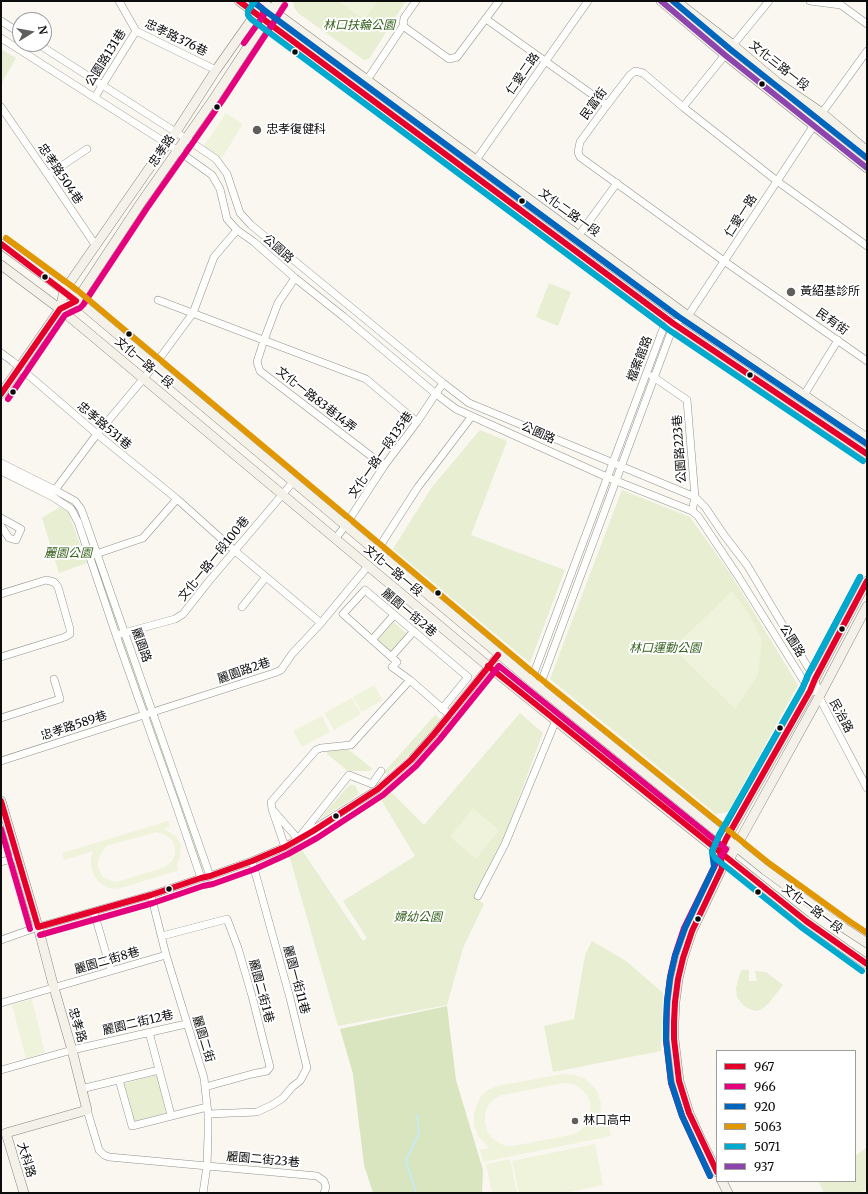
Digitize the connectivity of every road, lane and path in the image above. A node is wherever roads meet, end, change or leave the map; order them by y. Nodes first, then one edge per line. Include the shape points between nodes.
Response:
1 (119, 1) edge
2 (239, 1) edge
3 (263, 1) edge
4 (278, 1) edge
5 (416, 1) edge
6 (499, 1) edge
7 (588, 1) edge
8 (660, 1) edge
9 (676, 1) edge
10 (769, 1) edge
11 (810, 1) edge
12 (843, 3) edge
13 (272, 10) junction
14 (256, 13) junction
15 (486, 19) junction
16 (265, 20) junction
17 (1, 21) edge
18 (867, 24) edge
19 (403, 26) junction
20 (12, 28) edge
21 (136, 31) junction
22 (1, 38) edge
23 (733, 45) junction
24 (867, 51) edge
25 (50, 52) edge
26 (725, 55) junction
27 (545, 62) junction
28 (216, 70) junction
29 (367, 80) junction
30 (102, 86) junction
31 (95, 97) junction
32 (607, 105) junction
33 (1, 107) edge
34 (683, 107) junction
35 (822, 114) junction
36 (3, 117) edge
37 (161, 122) junction
38 (814, 125) junction
39 (176, 132) junction
40 (153, 134) junction
41 (185, 138) junction
42 (167, 144) junction
43 (87, 149) dead end
44 (177, 150) junction
45 (867, 151) edge
46 (476, 160) junction
47 (220, 165) junction
48 (867, 168) edge
49 (48, 175) junction
50 (212, 175) junction
51 (777, 181) junction
52 (617, 183) junction
53 (253, 226) junction
54 (237, 230) junction
55 (245, 236) junction
56 (579, 236) junction
57 (1, 244) edge
58 (867, 245) edge
59 (96, 246) junction
60 (724, 261) junction
61 (1, 265) edge
62 (295, 278) junction
63 (64, 291) junction
64 (158, 300) dead end
65 (76, 301) junction
66 (347, 305) junction
67 (60, 309) junction
68 (193, 313) junction
69 (340, 314) junction
70 (688, 316) junction
71 (674, 324) junction
72 (264, 340) junction
73 (838, 340) junction
74 (1, 353) edge
75 (867, 361) edge
76 (154, 366) junction
77 (19, 368) junction
78 (646, 373) junction
79 (143, 378) junction
80 (655, 378) junction
81 (443, 383) junction
82 (1, 394) edge
83 (436, 394) junction
84 (804, 395) junction
85 (469, 403) junction
86 (462, 412) junction
87 (472, 416) junction
88 (417, 422) junction
89 (97, 434) junction
90 (867, 438) edge
91 (867, 454) edge
92 (613, 462) junction
93 (1, 463) edge
94 (384, 466) junction
95 (622, 466) junction
96 (1, 471) edge
97 (607, 477) junction
98 (616, 481) junction
99 (293, 482) junction
100 (54, 490) junction
101 (282, 494) junction
102 (695, 497) junction
103 (177, 499) junction
104 (692, 511) junction
105 (1, 518) edge
106 (1, 526) edge
107 (345, 526) junction
108 (336, 538) junction
109 (235, 551) junction
110 (376, 552) junction
111 (97, 554) junction
112 (90, 557) junction
113 (747, 565) junction
114 (368, 566) junction
115 (736, 574) junction
116 (266, 577) junction
117 (867, 581) edge
118 (1, 594) edge
119 (867, 606) edge
120 (242, 607) dead end
121 (394, 615) junction
122 (321, 623) junction
123 (414, 631) junction
124 (124, 632) junction
125 (116, 635) junction
126 (372, 640) junction
127 (798, 651) junction
128 (498, 655) junction
129 (1, 657) edge
130 (391, 657) junction
131 (789, 657) junction
132 (488, 666) junction
133 (815, 679) junction
134 (54, 680) dead end
135 (410, 680) junction
136 (531, 681) junction
137 (539, 688) junction
138 (810, 691) junction
139 (819, 697) junction
140 (442, 709) junction
141 (153, 712) junction
142 (144, 715) junction
143 (450, 715) junction
144 (1, 718) edge
145 (556, 720) junction
146 (1, 761) edge
147 (381, 771) dead end
148 (867, 788) edge
149 (1, 802) edge
150 (272, 809) junction
151 (298, 839) junction
152 (726, 839) junction
153 (285, 846) junction
154 (736, 847) junction
155 (720, 852) junction
156 (18, 857) junction
157 (730, 860) junction
158 (252, 861) junction
159 (1, 862) edge
160 (722, 868) junction
161 (210, 876) junction
162 (201, 878) junction
163 (151, 895) junction
164 (478, 896) dead end
165 (94, 912) junction
166 (38, 927) junction
167 (162, 936) junction
168 (1, 940) edge
169 (867, 944) edge
170 (166, 956) junction
171 (867, 964) edge
172 (111, 971) junction
173 (54, 988) junction
174 (1, 1003) edge
175 (186, 1024) junction
176 (149, 1032) junction
177 (72, 1050) junction
178 (1, 1070) edge
179 (159, 1070) junction
180 (119, 1080) junction
181 (205, 1087) junction
182 (81, 1089) junction
183 (87, 1110) junction
184 (207, 1110) junction
185 (171, 1115) junction
186 (3, 1134) edge
187 (207, 1166) junction
188 (716, 1170) edge
189 (722, 1182) edge
190 (24, 1193) edge
191 (203, 1193) edge
192 (324, 1193) edge
193 (728, 1193) edge

1 - 21 street, 忠孝路376巷
2 - 14 street
3 - 13 street, 文化二路一段
3 - 14 street, 忠孝路
4 - 13 street, 忠孝路
5 - 19 street via 404,18
6 - 15 street
7 - 27 street, 仁愛二路
8 - 26 street, 文化三路一段
9 - 23 street, 文化三路一段
10 - 23 street
11 - 12 street
12 - 18 street
13 - 16 street, 忠孝路
13 - 29 street, 文化二路一段
14 - 16 street
14 - 28 street, 忠孝路
15 - 19 street via 457,57 450,59
15 - 27 street
16 - 41 street, 忠孝路
16 - 71 street
17 - 20 street
19 - 29 street
21 - 28 street, 忠孝路376巷
21 - 30 street, 公園路131巷
22 - 31 street, 公園路
23 - 35 street, 文化三路一段 via 778,83
24 - 35 street, 仁愛一路
25 - 30 street, 公園路
26 - 34 street
26 - 38 street, 文化三路一段
27 - 32 street
27 - 46 street, 仁愛二路
28 - 39 street, 忠孝路
29 - 46 street, 文化二路一段
30 - 31 street, 公園路131巷
30 - 37 street, 公園路
31 - 40 street, 公園路
32 - 34 street, 民富街 via 635,71 644,73
32 - 52 street, 民富街 via 580,142 578,152
33 - 36 street, 忠孝路504巷
34 - 51 street, 民富街
35 - 38 street, 仁愛一路
35 - 45 street, 文化三路一段
36 - 49 street, 忠孝路504巷
37 - 39 street, 公園路
37 - 40 street
38 - 48 street, 文化三路一段
38 - 51 street, 仁愛一路
39 - 41 street, 公園路
39 - 42 street, 忠孝路
40 - 42 street, 公園路
41 - 44 street, 忠孝路
41 - 47 street, 公園路 via 216,159
42 - 44 street, 公園路
42 - 59 street, 忠孝路
43 - 49 street
44 - 50 street, 公園路
44 - 65 street, 忠孝路
46 - 56 street, 文化二路一段
47 - 50 street
47 - 53 street, 公園路 via 226,174 240,213
49 - 59 street, 忠孝路504巷
50 - 54 street, 公園路 via 220,189 227,219
51 - 58 street
51 - 60 street, 仁愛一路
52 - 56 street
52 - 60 street, 民富街
53 - 55 street
53 - 66 street, 公園路
54 - 55 street, 公園路
54 - 68 street via 214,257
55 - 62 street, 公園路
56 - 70 street, 文化二路一段
57 - 63 street, 文化一路一段
59 - 63 street, 忠孝路
60 - 70 street, 仁愛一路
60 - 73 street, 民有街
61 - 67 street, 文化一路一段
62 - 69 street, 公園路
62 - 72 street via 278,303
63 - 65 street, 文化一路一段
63 - 67 street, 忠孝路
64 - 68 street, 文化一路83巷14弄
65 - 67 street, 忠孝路
65 - 76 street, 文化一路一段
66 - 69 street
66 - 81 street, 公園路
67 - 77 street, 忠孝路
67 - 79 street, 文化一路一段
68 - 72 street, 文化一路83巷14弄
68 - 76 street
69 - 83 street, 公園路
70 - 71 street, 仁愛一路
70 - 84 street, 文化二路一段
71 - 78 street, 檔案館路 via 663,329
71 - 80 street, 檔案館路
71 - 91 street
72 - 88 street, 文化一路83巷14弄 via 366,379
72 - 94 street, 文化一路83巷14弄 via 257,362 260,371
73 - 75 street, 民有街
73 - 84 street
74 - 77 street, 忠孝路531巷
76 - 79 street
76 - 99 street, 文化一路一段
77 - 82 street, 忠孝路
77 - 89 street, 忠孝路531巷
78 - 80 street, 公園路223巷
78 - 92 street, 檔案館路
79 - 89 street
79 - 101 street, 文化一路一段
80 - 95 street, 檔案館路
80 - 102 street, 公園路223巷 via 687,400
81 - 83 street, 文化一路一段135巷
81 - 85 street, 公園路
83 - 86 street, 公園路
83 - 88 street, 文化一路一段135巷
84 - 90 street, 文化二路一段
85 - 86 street
85 - 92 street, 公園路
86 - 87 street, 公園路
87 - 97 street, 公園路
87 - 110 street via 418,487
88 - 94 street, 文化一路一段135巷
89 - 100 street
89 - 103 street, 忠孝路531巷
92 - 95 street, 公園路
92 - 97 street, 檔案館路
93 - 100 street, 麗園路
94 - 107 street, 文化一路一段135巷
95 - 98 street, 檔案館路
95 - 102 street, 公園路
96 - 112 street, 麗園路 via 71,509
97 - 98 street, 公園路
97 - 136 street, 檔案館路
98 - 104 street, 公園路
98 - 137 street, 檔案館路
99 - 101 street, 文化一路一段100巷
99 - 107 street, 文化一路一段
100 - 111 street, 麗園路 via 75,502 81,510
101 - 108 street, 文化一路一段
101 - 109 street, 文化一路一段100巷
102 - 104 street
102 - 113 street, 公園路
103 - 109 street, 忠孝路531巷
103 - 111 street via 143,538
104 - 115 street, 公園路 via 698,516
105 - 106 street via 20,529 16,540 9,538
107 - 108 street, 文化一路一段135巷
107 - 110 street, 文化一路一段
108 - 114 street, 文化一路一段
109 - 116 street, 忠孝路531巷
109 - 124 street, 文化一路一段100巷 via 184,614 175,619
110 - 128 street, 文化一路一段
111 - 112 street
111 - 124 street, 麗園路
112 - 125 street, 麗園路
113 - 115 street
113 - 127 street, 公園路
114 - 122 street, 麗園路2巷
114 - 132 street, 文化一路一段
115 - 131 street, 公園路
116 - 120 street
116 - 122 street, 忠孝路531巷
117 - 133 street
118 - 129 street via 46,580 54,582 58,587 70,634
119 - 139 street
121 - 123 street, 麗園一街2巷
121 - 126 street
121 - 126 street, 麗園一街2巷 via 365,590 343,614
122 - 141 street, 麗園路2巷 via 281,670
123 - 130 street
123 - 140 street, 麗園一街2巷 via 468,677
124 - 125 street, 文化一路一段100巷
124 - 141 street, 麗園路
125 - 142 street, 麗園路
126 - 130 street, 麗園一街2巷
127 - 131 street
127 - 133 street, 公園路
128 - 132 street
128 - 136 street, 文化一路一段
130 - 135 street, 麗園一街2巷 via 397,662 392,667
131 - 138 street, 公園路
132 - 143 street
132 - 145 street, 文化一路一段
133 - 138 street
133 - 139 street, 公園路
134 - 144 street via 60,699
135 - 140 street, 麗園一街2巷
135 - 150 street via 351,745 316,750 271,802
136 - 137 street, 文化一路一段
137 - 152 street, 文化一路一段
138 - 139 street, 公園路
138 - 152 street
139 - 148 street, 民治路
139 - 154 street
140 - 143 street, 麗園一街2巷
141 - 142 street, 忠孝路589巷
141 - 161 street, 麗園路
142 - 146 street, 忠孝路589巷
142 - 162 street, 麗園路
143 - 151 street via 411,760 378,789
145 - 155 street, 文化一路一段
145 - 164 street via 505,844
147 - 151 street via 372,784 349,775
149 - 156 street, 忠孝路
150 - 151 street
150 - 153 street
151 - 153 street
152 - 154 street, 文化一路一段
152 - 155 street
153 - 158 street
154 - 157 street
154 - 169 street, 文化一路一段
155 - 157 street, 文化一路一段
155 - 160 street
156 - 159 street
156 - 166 street, 忠孝路
157 - 160 street
157 - 171 street, 文化一路一段 via 806,921
158 - 161 street
158 - 184 street, 麗園一街11巷 via 290,998 306,1068 300,1081 283,1098 257,1112
160 - 188 street via 692,931 683,958 677,985 674,1022 679,1081 689,1114
161 - 162 street
162 - 163 street
163 - 165 street
163 - 167 street, 麗園二街
165 - 166 street
165 - 172 street
166 - 168 street
166 - 173 street, 忠孝路
167 - 170 street, 麗園二街
167 - 181 street, 麗園二街1巷 via 227,919 252,996 270,1067 267,1071
170 - 172 street, 麗園二街8巷
170 - 175 street, 麗園二街
172 - 173 street, 麗園二街8巷
173 - 174 street, 麗園二街8巷
173 - 177 street, 忠孝路
175 - 176 street, 麗園二街12巷
175 - 181 street, 麗園二街
176 - 177 street, 麗園二街12巷
176 - 179 street
177 - 178 street, 麗園二街12巷
177 - 182 street, 忠孝路
179 - 180 street
179 - 185 street
180 - 182 street
180 - 185 street, 麗園一街11巷 via 132,1126
181 - 184 street, 麗園二街
182 - 183 street, 忠孝路
183 - 186 street
183 - 187 street, 忠孝路 via 99,1150 109,1158
184 - 185 street, 麗園一街11巷
184 - 187 street, 麗園二街
186 - 190 street, 大科路
187 - 191 street, 麗園二街
187 - 192 street, 麗園二街23巷 via 317,1176 324,1181
189 - 193 street

